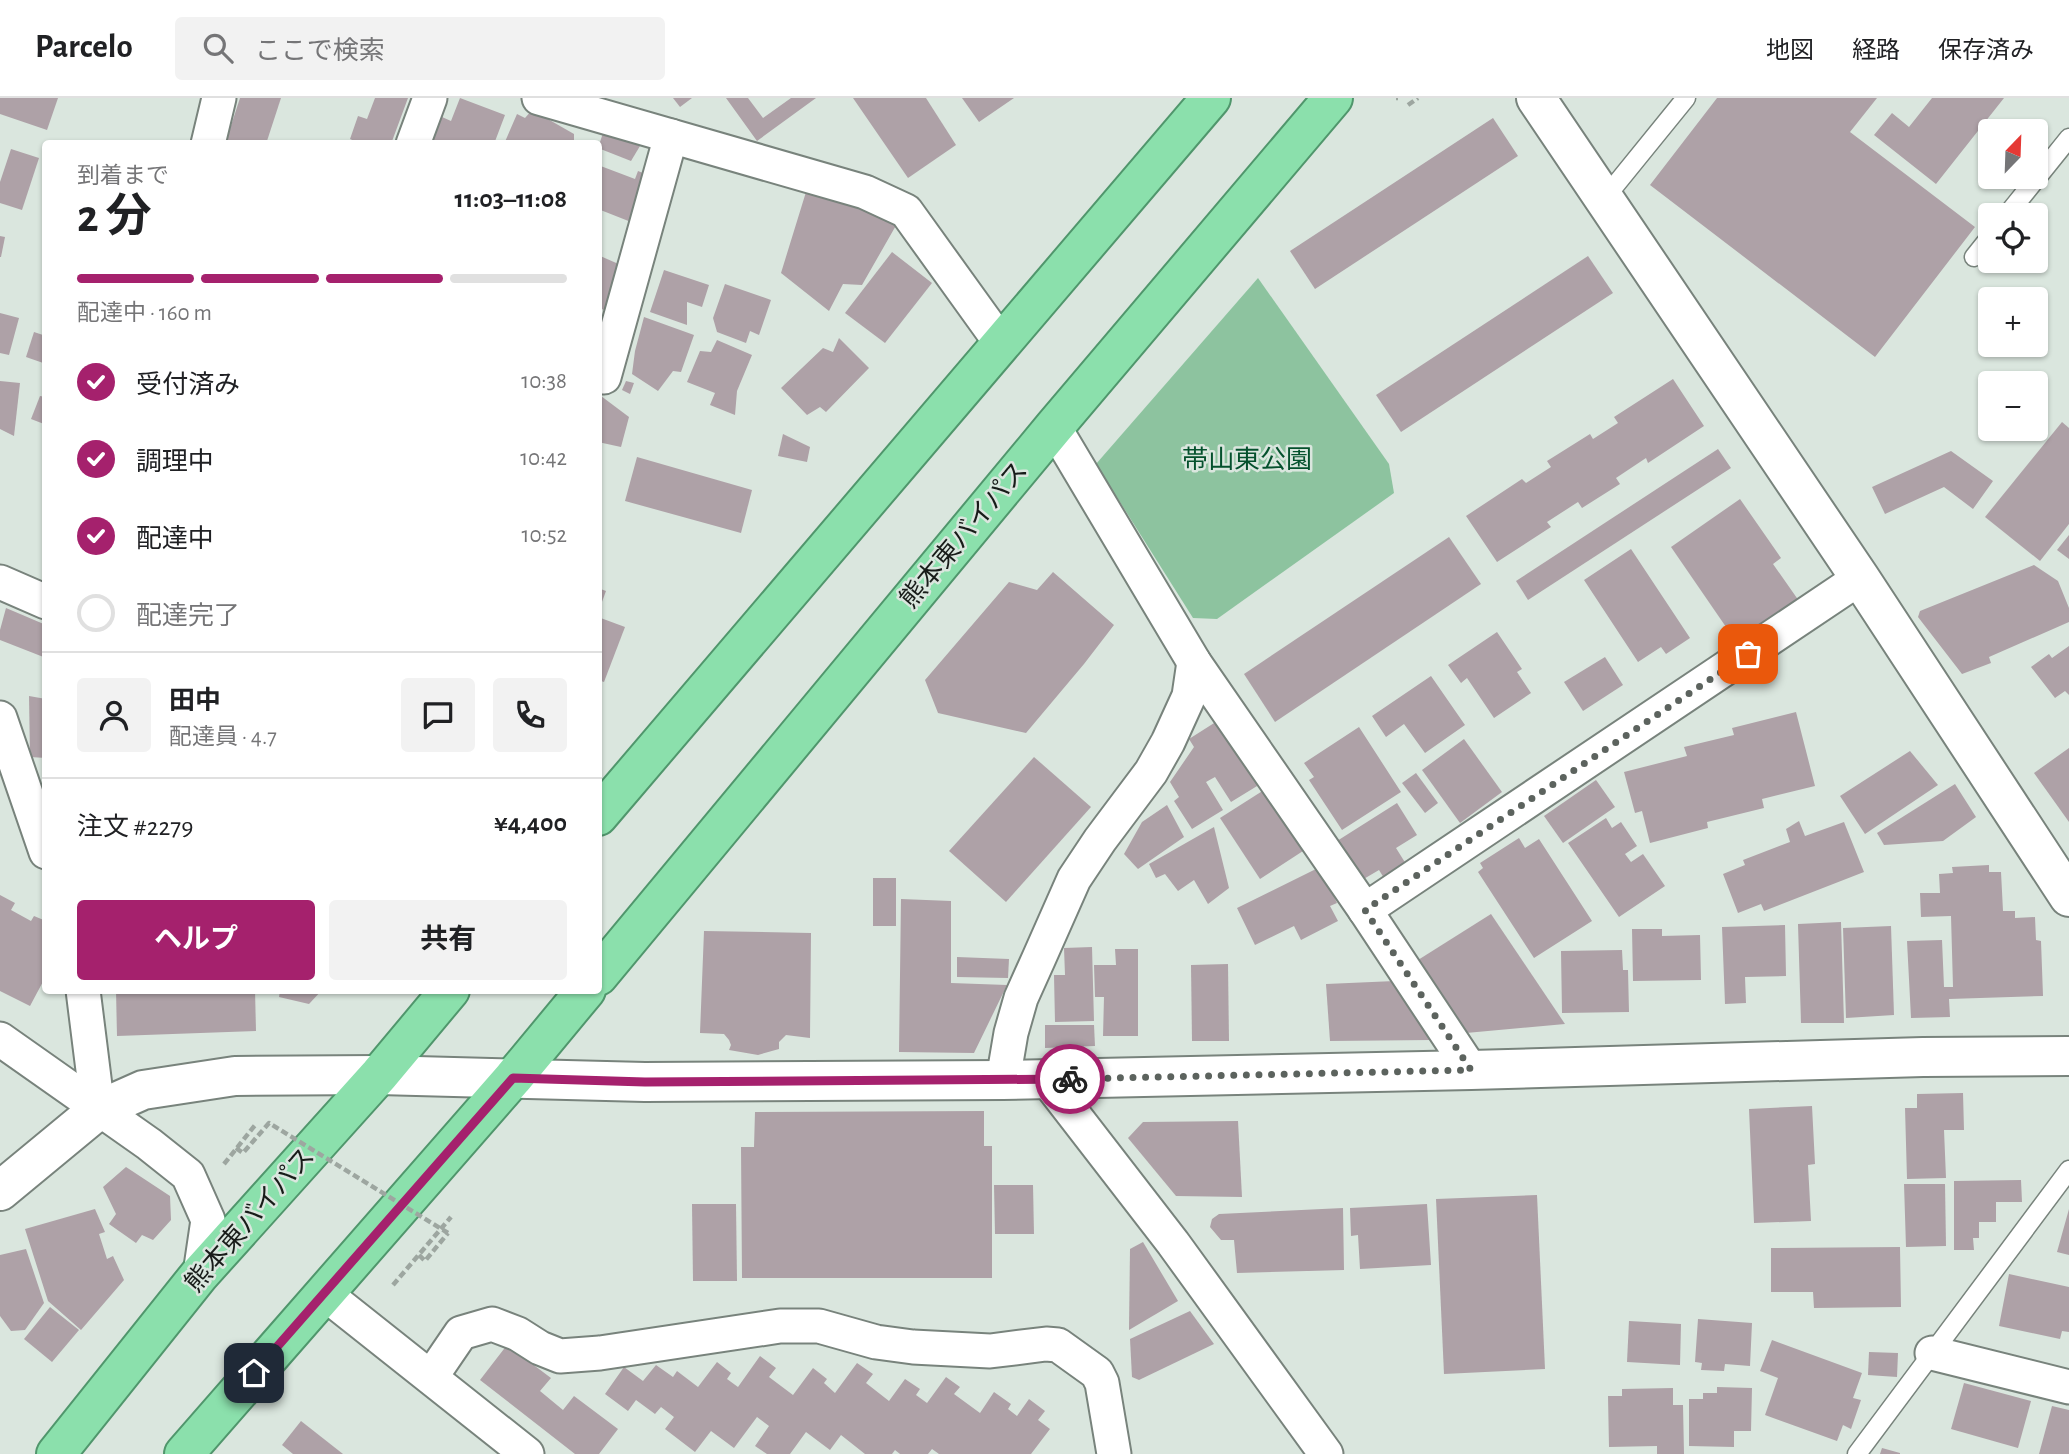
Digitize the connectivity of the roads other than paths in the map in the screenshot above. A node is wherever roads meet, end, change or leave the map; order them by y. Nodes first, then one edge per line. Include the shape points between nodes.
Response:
1 (219, 98) edge
2 (430, 98) edge
3 (539, 98) edge
4 (1211, 98) edge
5 (1333, 98) edge
6 (1536, 98) edge
7 (1686, 98) edge
8 (671, 136) junction
9 (2069, 138) edge
10 (209, 140) edge
11 (414, 140) edge
12 (1604, 199) junction
13 (2017, 203) edge
14 (1978, 251) edge
15 (1973, 257) dead end
16 (1001, 343) junction
17 (602, 377) edge
18 (1054, 426) junction
19 (1860, 578) junction
20 (0, 582) edge
21 (42, 600) edge
22 (1194, 662) junction
23 (0, 718) edge
24 (602, 811) edge
25 (42, 840) edge
26 (2069, 897) edge
27 (1365, 910) junction
28 (602, 971) edge
29 (84, 994) edge
30 (447, 994) edge
31 (583, 994) edge
32 (0, 1039) edge
33 (2069, 1056) edge
34 (1471, 1070) junction
35 (379, 1075) junction
36 (513, 1078) junction
37 (1003, 1080) junction
38 (1047, 1080) junction
39 (98, 1110) junction
40 (2069, 1170) edge
41 (0, 1191) edge
42 (200, 1274) junction
43 (324, 1293) junction
44 (1932, 1353) junction
45 (431, 1377) junction
46 (2069, 1387) edge
47 (56, 1454) edge
48 (184, 1454) edge
49 (527, 1454) edge
50 (1114, 1454) edge
51 (1326, 1454) edge
52 (1857, 1454) edge

1 - 10 street
2 - 11 street
3 - 8 street
4 - 16 highway
5 - 18 highway, 熊本東バイパス
6 - 12 street
7 - 12 lane
8 - 16 street via 864,191 906,211
8 - 17 street
9 - 13 lane
12 - 19 street
14 - 15 lane
16 - 24 highway
18 - 22 street
18 - 28 highway, 熊本東バイパス
19 - 26 street
19 - 27 street
20 - 21 street
22 - 27 street
22 - 37 street via 1181,718 1151,772 1074,879 1021,998
23 - 25 street
27 - 34 street
29 - 39 street
30 - 35 highway, 熊本東バイパス
31 - 36 highway
32 - 39 street
33 - 34 street
34 - 38 street
35 - 36 street
35 - 39 street via 235,1076 143,1090
35 - 42 highway, 熊本東バイパス
36 - 37 street
36 - 43 highway
37 - 38 street
38 - 51 street
39 - 41 street
39 - 42 street via 188,1175 208,1220
40 - 44 lane
42 - 47 highway, 熊本東バイパス
43 - 45 street
43 - 48 highway
44 - 46 street
44 - 52 lane
45 - 49 street
45 - 50 street via 461,1333 492,1324 560,1356 780,1326 818,1326 876,1342 926,1348 990,1351 1058,1345 1097,1373 1102,1382

